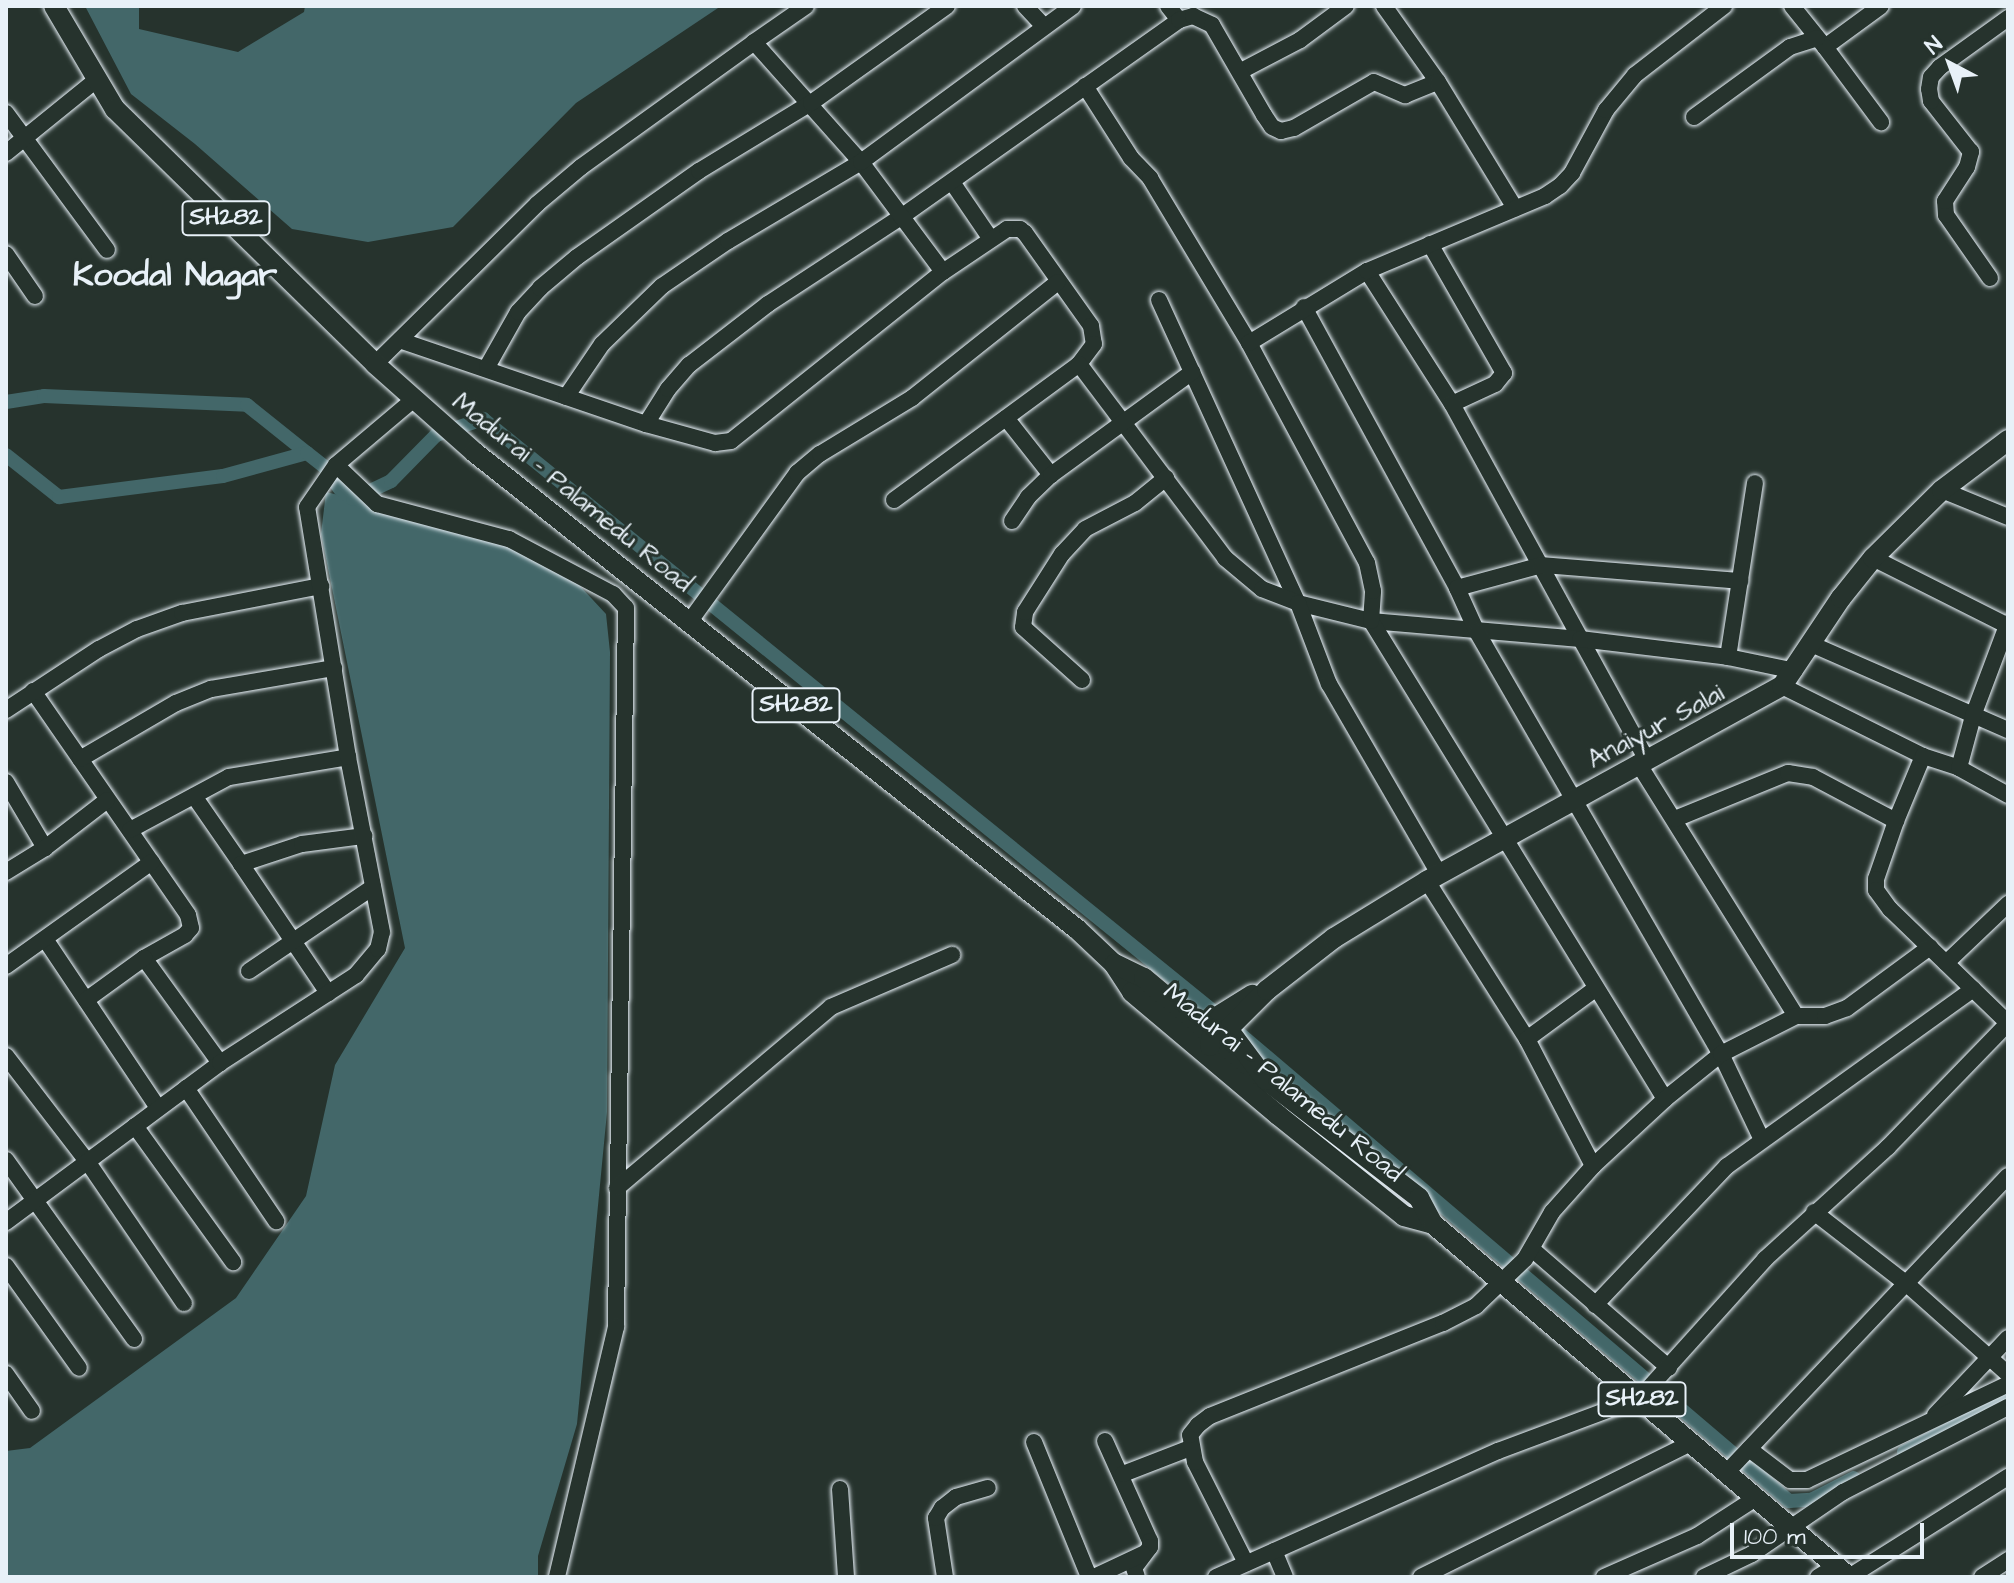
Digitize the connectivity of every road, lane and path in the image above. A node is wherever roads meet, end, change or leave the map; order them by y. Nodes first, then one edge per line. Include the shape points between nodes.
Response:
1 (54, 6) edge
2 (806, 6) edge
3 (947, 6) edge
4 (1025, 6) edge
5 (1073, 6) edge
6 (1168, 6) edge
7 (1346, 6) edge
8 (1384, 6) edge
9 (1724, 6) edge
10 (1792, 6) edge
11 (1881, 6) edge
12 (2008, 18) edge
13 (1179, 20) junction
14 (1043, 25) junction
15 (754, 42) junction
16 (1821, 42) junction
17 (1241, 71) junction
18 (96, 80) junction
19 (1438, 82) junction
20 (1085, 86) junction
21 (811, 103) junction
22 (6, 113) edge
23 (1694, 117) dead end
24 (1881, 122) dead end
25 (25, 137) junction
26 (6, 153) edge
27 (861, 162) junction
28 (952, 182) junction
29 (1515, 208) junction
30 (901, 217) junction
31 (990, 238) junction
32 (1430, 244) junction
33 (107, 250) dead end
34 (6, 254) edge
35 (1367, 271) junction
36 (943, 272) junction
37 (1990, 278) dead end
38 (1058, 282) junction
39 (35, 296) dead end
40 (1159, 300) dead end
41 (1304, 307) junction
42 (402, 341) junction
43 (1249, 343) junction
44 (375, 364) junction
45 (1079, 364) junction
46 (487, 367) junction
47 (1192, 372) junction
48 (566, 397) junction
49 (420, 404) junction
50 (1452, 404) junction
51 (1006, 418) junction
52 (1123, 421) junction
53 (646, 424) junction
54 (2008, 440) edge
55 (331, 471) junction
56 (1051, 475) junction
57 (1166, 478) junction
58 (1755, 483) dead end
59 (1942, 490) junction
60 (894, 500) dead end
61 (2008, 517) edge
62 (1012, 521) dead end
63 (1873, 558) junction
64 (1542, 565) junction
65 (1740, 581) junction
66 (321, 586) junction
67 (1457, 588) junction
68 (1298, 603) junction
69 (690, 620) junction
70 (1371, 621) junction
71 (2008, 625) edge
72 (1477, 632) junction
73 (1580, 639) junction
74 (1811, 644) junction
75 (1728, 657) junction
76 (334, 668) junction
77 (1788, 679) junction
78 (1082, 680) dead end
79 (33, 691) junction
80 (6, 710) edge
81 (1973, 716) junction
82 (2008, 730) edge
83 (1923, 756) junction
84 (348, 757) junction
85 (80, 759) junction
86 (1642, 760) junction
87 (1959, 768) junction
88 (6, 782) edge
89 (2008, 795) edge
90 (194, 796) junction
91 (107, 800) junction
92 (1574, 801) junction
93 (1675, 819) junction
94 (1896, 821) junction
95 (130, 830) junction
96 (364, 836) junction
97 (1502, 839) junction
98 (45, 848) junction
99 (152, 862) junction
100 (241, 864) junction
101 (6, 872) edge
102 (1433, 877) junction
103 (373, 887) junction
104 (2008, 904) edge
105 (45, 939) junction
106 (294, 940) junction
107 (1930, 947) junction
108 (952, 955) dead end
109 (144, 958) junction
110 (1946, 963) junction
111 (1114, 964) junction
112 (6, 966) edge
113 (249, 971) dead end
114 (1595, 989) junction
115 (1973, 989) junction
116 (328, 993) junction
117 (86, 1000) junction
118 (1796, 1016) junction
119 (1223, 1023) junction
120 (2008, 1023) edge
121 (1527, 1039) junction
122 (1187, 1042) junction
123 (1721, 1054) junction
124 (6, 1056) edge
125 (1209, 1059) junction
126 (220, 1063) junction
127 (186, 1088) junction
128 (1665, 1099) junction
129 (158, 1108) junction
130 (1310, 1114) junction
131 (135, 1126) junction
132 (1295, 1130) junction
133 (1761, 1138) junction
134 (6, 1160) edge
135 (87, 1161) junction
136 (1593, 1166) junction
137 (2008, 1176) edge
138 (617, 1188) junction
139 (36, 1198) junction
140 (1814, 1212) junction
141 (276, 1221) dead end
142 (6, 1222) edge
143 (1433, 1224) junction
144 (1529, 1254) junction
145 (233, 1262) dead end
146 (6, 1266) edge
147 (1508, 1278) junction
148 (1908, 1285) junction
149 (184, 1303) dead end
150 (1595, 1305) junction
151 (2008, 1338) edge
152 (134, 1339) dead end
153 (1987, 1359) junction
154 (79, 1368) dead end
155 (1668, 1369) junction
156 (6, 1374) edge
157 (2008, 1374) edge
158 (2008, 1384) edge
159 (1641, 1397) junction
160 (2008, 1407) edge
161 (32, 1411) dead end
162 (1925, 1425) junction
163 (1105, 1441) dead end
164 (1034, 1442) dead end
165 (1691, 1443) junction
166 (1190, 1448) junction
167 (1749, 1450) junction
168 (1728, 1471) junction
169 (1123, 1474) junction
170 (2008, 1477) edge
171 (988, 1488) dead end
172 (840, 1489) dead end
173 (1756, 1498) junction
174 (1791, 1527) junction
175 (1274, 1551) junction
176 (1147, 1552) junction
177 (2008, 1560) edge
178 (1246, 1563) junction
179 (1845, 1573) edge
180 (557, 1577) edge
181 (846, 1577) edge
182 (945, 1577) edge
183 (1091, 1577) edge
184 (1137, 1577) edge
185 (1216, 1577) edge
186 (1285, 1577) edge
187 (1421, 1577) edge
188 (1604, 1577) edge
189 (1704, 1577) edge
190 (1818, 1577) edge
191 (1982, 1577) edge

1 - 18 main road, Madurai - Palamedu Road / SH282
2 - 15 street
3 - 21 street
4 - 14 street
5 - 14 street
6 - 13 street
7 - 17 street via 1300,40
8 - 19 street
9 - 29 street via 1635,75 1606,110 1560,186
10 - 16 street
11 - 16 street
12 - 37 street via 1940,67 1929,89 1931,101 1971,152 1945,201 1946,215
13 - 17 street via 1193,16 1212,25
13 - 20 street
14 - 27 street
15 - 21 street
15 - 42 street via 537,204
16 - 23 street via 1790,47
16 - 24 street
17 - 19 street via 1264,115 1281,131 1374,82 1405,95
18 - 25 street
18 - 44 main road, Madurai - Palamedu Road / SH282 via 115,109
19 - 29 street
20 - 28 street
20 - 43 street via 1150,178
21 - 27 street
21 - 46 street via 699,171 577,257 518,312
22 - 25 street
25 - 26 street
25 - 33 street
27 - 30 street
27 - 48 street via 662,286 602,344
28 - 30 street
28 - 31 street
29 - 32 street
30 - 36 street
30 - 53 street via 768,304 689,365
31 - 36 street
31 - 38 street via 1020,229
32 - 35 street
32 - 50 street via 1504,373 1495,384
34 - 39 street
35 - 41 street
35 - 50 street
36 - 53 street via 731,441 715,443
38 - 45 street via 1094,335
38 - 69 street via 904,404 797,473
40 - 47 street
41 - 43 street
41 - 67 street
42 - 44 street
42 - 46 street
43 - 70 street via 1367,563 1373,591
44 - 49 main road, Madurai - Palamedu Road / SH282
45 - 51 street
45 - 52 street
46 - 48 street
47 - 52 street
47 - 68 street
48 - 53 street
49 - 55 street
49 - 69 main road, Madurai - Palamedu Road / SH282
50 - 64 street
51 - 56 street
51 - 60 street
52 - 56 street
52 - 57 street
54 - 59 main road, Anaiyur Salai
55 - 66 street via 307,507
55 - 138 street via 377,504 509,539 613,594 626,608
56 - 62 street
57 - 68 street via 1245,578
57 - 78 street via 1135,503 1085,529 1025,612 1023,627
58 - 65 street
59 - 61 street
59 - 63 main road, Anaiyur Salai
63 - 71 street
63 - 74 main road, Anaiyur Salai
64 - 65 street
64 - 67 street
64 - 73 street
65 - 75 street
66 - 76 street
66 - 79 street via 182,613 137,629
67 - 72 street
68 - 70 street
68 - 102 street via 1329,684
69 - 111 main road, Madurai - Palamedu Road / SH282
70 - 72 street
70 - 97 street
71 - 81 street
72 - 73 street
72 - 92 street
73 - 75 street
73 - 86 street
74 - 77 main road, Anaiyur Salai
74 - 81 street
75 - 77 street
76 - 84 street
76 - 85 street via 211,689 176,703
77 - 83 street
77 - 86 main road, Anaiyur Salai via 1747,708
79 - 80 street
79 - 85 street
81 - 82 street
81 - 87 street
83 - 87 street
83 - 94 street
84 - 90 street via 229,777
84 - 96 street
85 - 91 street
86 - 92 main road, Anaiyur Salai
86 - 93 street
87 - 89 street
88 - 98 street
90 - 95 street
90 - 100 street
91 - 95 street
91 - 98 street
92 - 97 main road, Anaiyur Salai
92 - 123 street
93 - 94 street via 1788,773 1813,777
93 - 118 street
94 - 107 street via 1876,890
95 - 99 street
96 - 100 street via 302,844
96 - 103 street
97 - 102 main road, Anaiyur Salai
97 - 114 street
98 - 101 street
99 - 105 street
99 - 109 street via 188,915 191,928
100 - 106 street
102 - 119 main road, Anaiyur Salai via 1334,938
102 - 121 street
103 - 106 street
103 - 116 street via 382,932 378,949 356,975
104 - 110 street
105 - 112 street
105 - 117 street
106 - 113 street
106 - 116 street
107 - 110 street
107 - 118 street via 1847,1008 1825,1016
108 - 138 street via 831,1007
109 - 117 street
109 - 126 street
110 - 115 street
111 - 119 main road, Madurai - Palamedu Road / SH282 via 1144,978 1169,999
111 - 122 main road, Madurai - Palamedu Road / SH282 via 1132,992
114 - 121 street
114 - 128 street
115 - 120 street
115 - 133 street via 1855,1077
116 - 126 street
117 - 129 street
118 - 123 street
119 - 122 main road, Anaiyur Salai
119 - 125 main road
119 - 130 main road, Madurai - Palamedu Road / SH282 via 1266,1080
120 - 140 street via 1888,1147
121 - 136 street
122 - 125 main road, Madurai - Palamedu Road / SH282
123 - 128 street
123 - 133 street
124 - 135 street
125 - 132 main road, Madurai - Palamedu Road / SH282
126 - 127 street
127 - 129 street
127 - 141 street
128 - 136 street
129 - 131 street
130 - 132 main road
130 - 143 main road, Madurai - Palamedu Road / SH282 via 1419,1198
131 - 135 street
131 - 145 street
132 - 143 main road, Madurai - Palamedu Road / SH282 via 1404,1216
133 - 150 street via 1703,1189
134 - 139 street
135 - 139 street
135 - 149 street
136 - 144 street via 1552,1212
137 - 148 street
138 - 180 street via 616,1327
139 - 142 street
139 - 152 street
140 - 148 street
140 - 155 street
143 - 147 main road, Madurai - Palamedu Road / SH282
144 - 147 street
144 - 150 street
146 - 154 street
147 - 159 main road, Madurai - Palamedu Road / SH282
147 - 166 street via 1460,1316 1210,1416 1190,1435
148 - 153 street
148 - 167 street
150 - 155 street
151 - 153 street
153 - 157 street
153 - 162 street
155 - 159 street
156 - 161 street
158 - 162 street
159 - 165 main road, Madurai - Palamedu Road / SH282
159 - 175 street via 1498,1451
160 - 174 street via 1843,1492
162 - 167 street via 1797,1482
163 - 169 street
164 - 183 street
165 - 168 main road, Madurai - Palamedu Road / SH282
165 - 187 street
166 - 169 street
166 - 178 street
167 - 168 street
168 - 173 main road, Madurai - Palamedu Road / SH282
169 - 176 street via 1150,1541
170 - 179 street
171 - 182 street via 956,1497 936,1518
172 - 181 street
173 - 174 main road, Madurai - Palamedu Road / SH282
173 - 188 street via 1697,1536
174 - 179 main road, Madurai - Palamedu Road / SH282
174 - 189 street
175 - 178 street
175 - 186 street
176 - 183 street
176 - 184 street via 1134,1568
177 - 191 street
178 - 185 street
179 - 190 street

